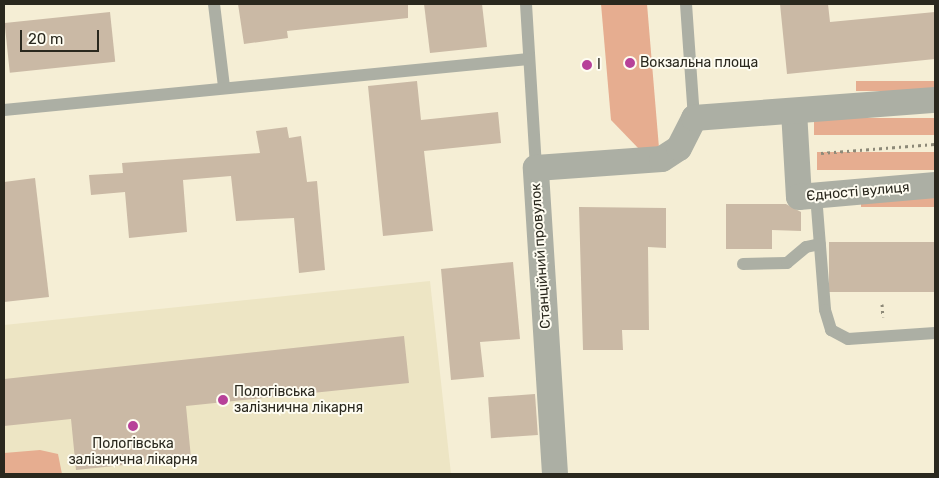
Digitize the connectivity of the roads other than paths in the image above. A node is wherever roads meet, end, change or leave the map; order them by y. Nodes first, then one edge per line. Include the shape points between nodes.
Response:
1 (214, 4) edge
2 (526, 4) edge
3 (686, 4) edge
4 (529, 59) junction
5 (224, 87) junction
6 (935, 100) edge
7 (4, 110) edge
8 (794, 111) junction
9 (694, 118) junction
10 (536, 168) junction
11 (935, 185) edge
12 (816, 195) junction
13 (820, 244) junction
14 (743, 264) dead end
15 (935, 333) edge
16 (555, 474) edge

1 - 5 lane
2 - 4 lane
3 - 9 lane
4 - 5 lane
4 - 10 lane
5 - 7 lane
6 - 8 street
8 - 9 street
8 - 12 street, Єдності вулиця via 799,197
9 - 10 street, Станційний провулок via 678,148 662,159
10 - 16 street, Станційний провулок
11 - 12 street, Єдності вулиця
12 - 13 lane
13 - 14 lane via 806,246 787,263
13 - 15 lane via 825,310 831,330 848,339

